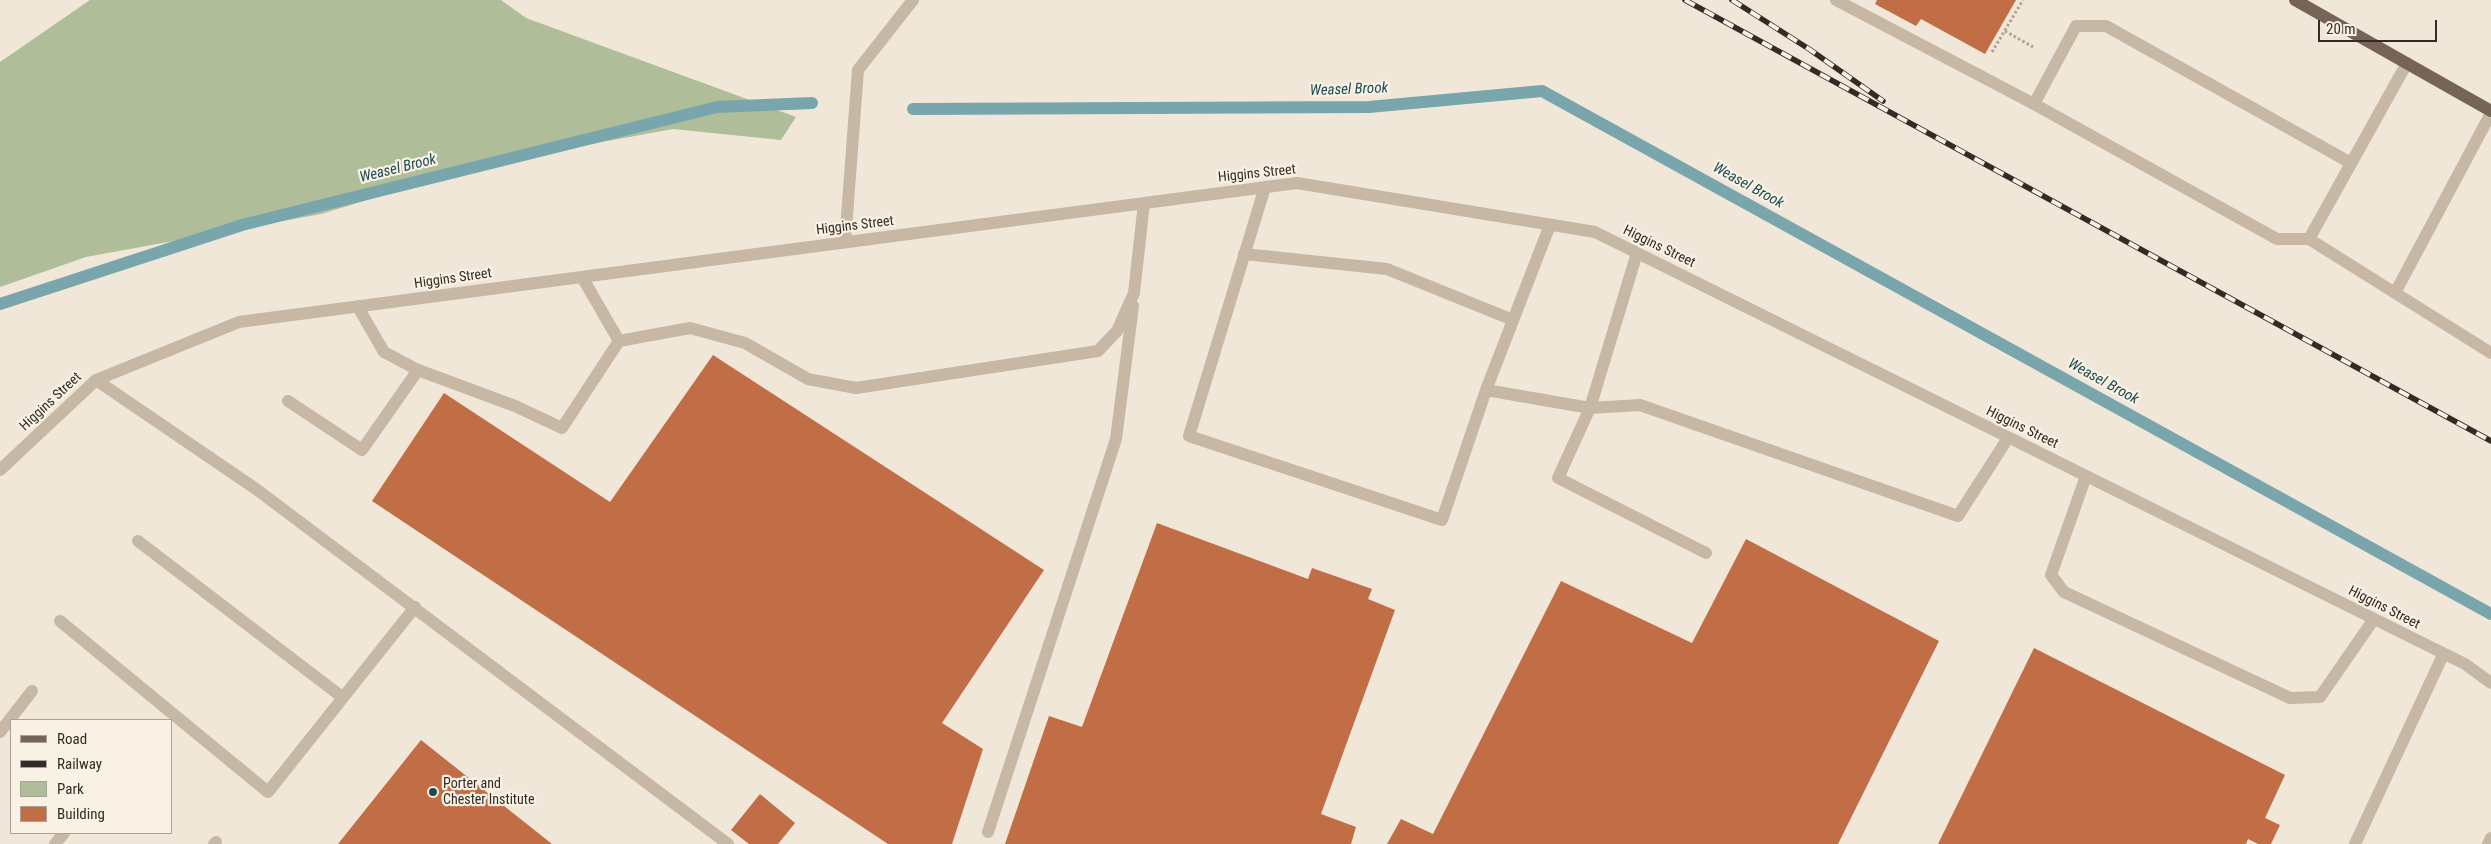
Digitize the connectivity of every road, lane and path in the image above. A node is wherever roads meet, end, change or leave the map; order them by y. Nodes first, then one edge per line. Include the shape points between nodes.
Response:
1 (914, 0) edge
2 (1836, 0) edge
3 (2023, 0) edge
4 (2295, 0) edge
5 (2005, 31) junction
6 (1992, 52) dead end
7 (2056, 63) junction
8 (2407, 63) junction
9 (2034, 104) junction
10 (2491, 112) edge
11 (2351, 163) junction
12 (1265, 187) junction
13 (1144, 203) junction
14 (1550, 225) junction
15 (2309, 240) junction
16 (845, 242) junction
17 (1637, 253) junction
18 (1244, 254) junction
19 (582, 277) junction
20 (1134, 293) junction
21 (2395, 293) junction
22 (358, 306) junction
23 (1513, 320) junction
24 (620, 341) junction
25 (2491, 353) edge
26 (418, 370) junction
27 (96, 380) junction
28 (1486, 390) junction
29 (288, 401) dead end
30 (1590, 408) junction
31 (2008, 438) junction
32 (0, 470) edge
33 (2086, 476) junction
34 (138, 541) dead end
35 (1706, 553) dead end
36 (415, 607) junction
37 (2374, 619) junction
38 (60, 621) dead end
39 (2443, 655) junction
40 (2491, 683) edge
41 (32, 691) dead end
42 (342, 697) junction
43 (10, 719) edge
44 (10, 719) edge
45 (0, 732) edge
46 (988, 832) dead end
47 (63, 834) edge
48 (2491, 838) edge
49 (54, 844) edge
50 (728, 844) edge
51 (2354, 844) edge
52 (2488, 844) edge

1 - 16 street via 858,70
2 - 9 street
3 - 5 path
4 - 8 main road
5 - 6 path
5 - 7 path
7 - 9 street
7 - 11 street via 2076,26 2106,26
8 - 10 main road
8 - 11 street
9 - 15 street via 2277,239
10 - 21 street
11 - 15 street
12 - 13 street, Higgins Street
12 - 14 street, Higgins Street via 1297,183
12 - 18 street
13 - 16 street, Higgins Street
13 - 20 street
14 - 17 street, Higgins Street via 1595,232
14 - 23 street
15 - 21 street
16 - 19 street, Higgins Street
17 - 30 street
17 - 31 street, Higgins Street
18 - 23 street via 1387,269
18 - 28 street via 1189,436 1442,520
19 - 22 street, Higgins Street
19 - 24 street
20 - 24 street via 1116,331 1098,351 856,388 808,379 744,342 690,328
20 - 46 street via 1116,439
21 - 25 street
22 - 26 street via 384,352
22 - 27 street, Higgins Street via 238,322
23 - 28 street
24 - 26 street via 562,428 515,406
26 - 29 street via 362,450
27 - 32 street, Higgins Street
27 - 36 street via 256,490
28 - 30 street
30 - 31 street via 1640,405 1958,516
30 - 35 street via 1558,478
31 - 33 street, Higgins Street
33 - 37 street, Higgins Street
33 - 37 street via 2051,575 2064,592 2290,698 2320,697
34 - 42 street
36 - 42 street
36 - 50 street
37 - 39 street, Higgins Street
38 - 42 street via 268,792
39 - 40 street, Higgins Street via 2465,664
39 - 51 street
41 - 44 street
43 - 45 street
47 - 49 street
48 - 52 street

